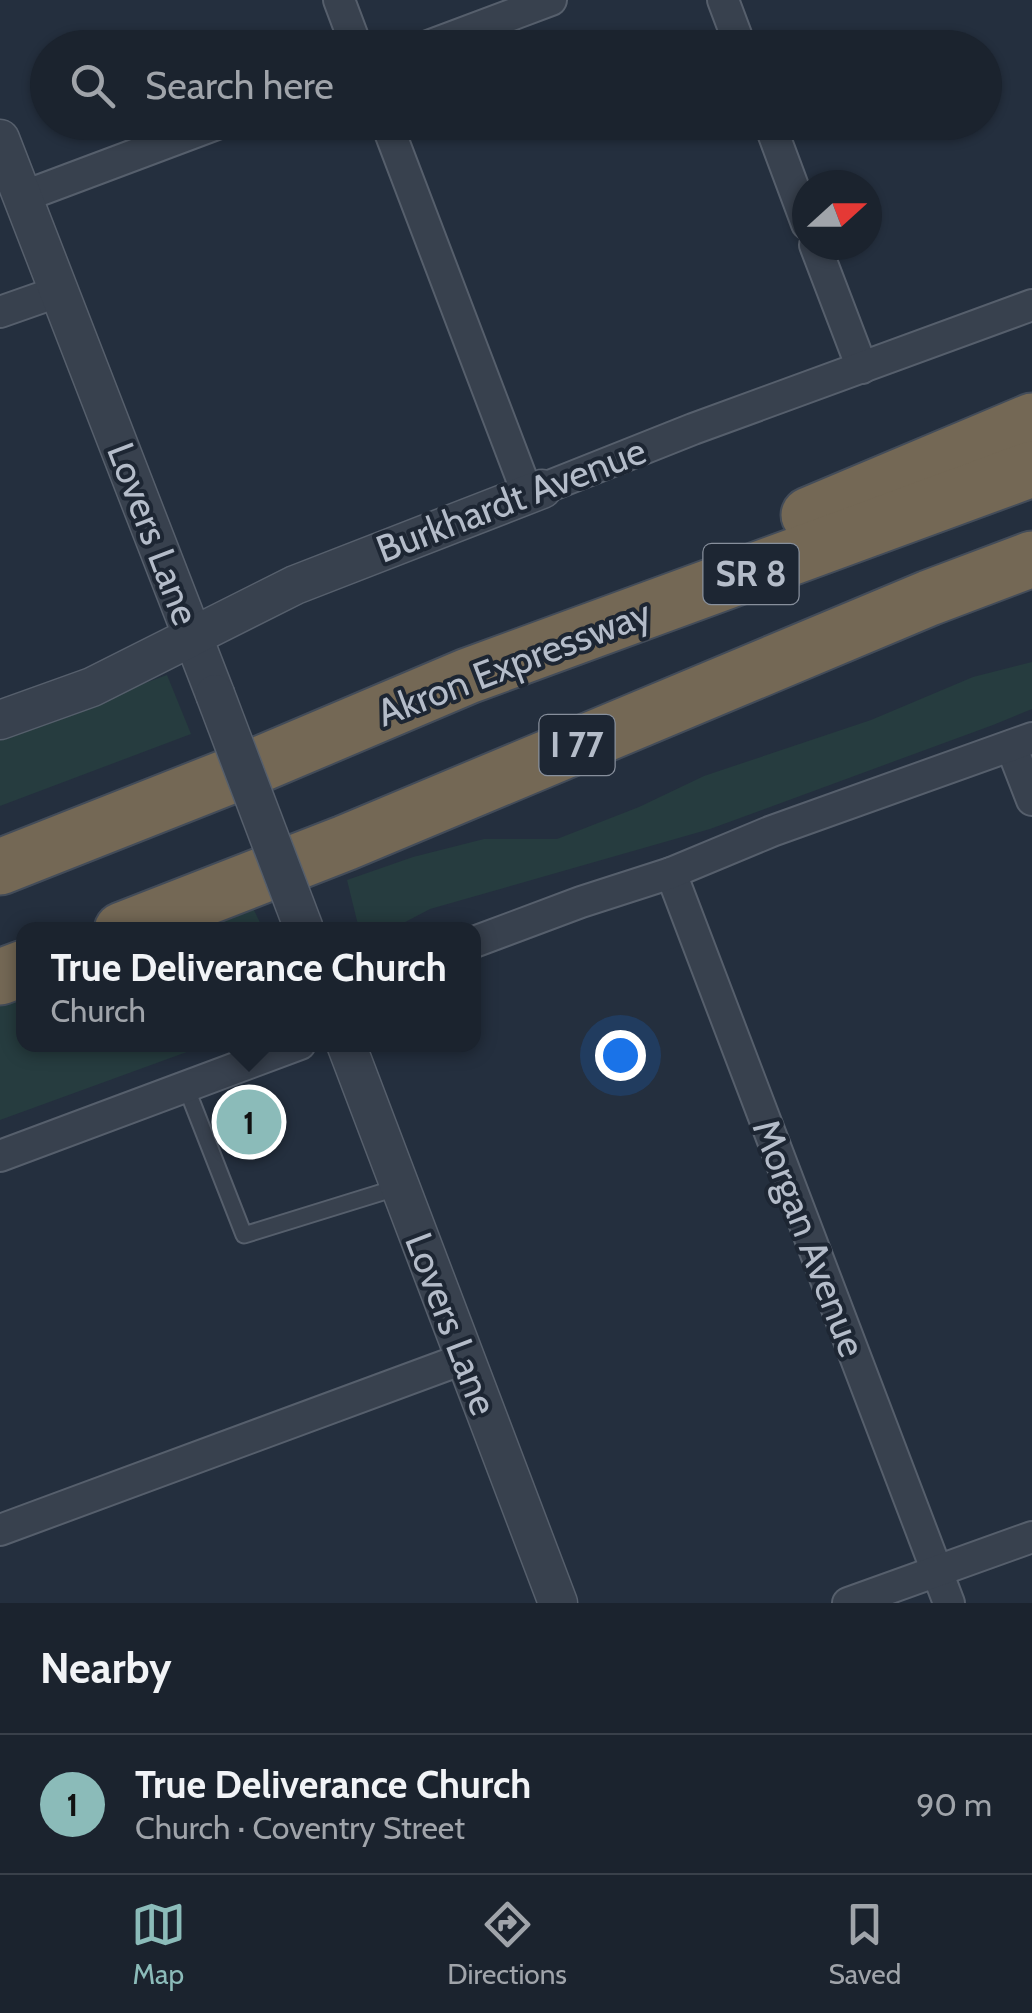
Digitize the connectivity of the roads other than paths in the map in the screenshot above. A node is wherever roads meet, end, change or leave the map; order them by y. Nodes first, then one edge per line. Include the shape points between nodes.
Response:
1 (339, 0) edge
2 (552, 0) edge
3 (723, 0) edge
4 (350, 30) edge
5 (471, 30) edge
6 (734, 30) edge
7 (0, 139) edge
8 (174, 140) edge
9 (393, 140) edge
10 (776, 140) edge
11 (792, 184) edge
12 (22, 197) junction
13 (821, 260) edge
14 (57, 292) junction
15 (1032, 305) edge
16 (0, 312) edge
17 (862, 368) junction
18 (1032, 421) edge
19 (1032, 469) edge
20 (535, 492) junction
21 (1032, 559) edge
22 (194, 638) junction
23 (468, 676) junction
24 (0, 720) edge
25 (1022, 742) edge
26 (1032, 800) edge
27 (0, 867) edge
28 (671, 873) junction
29 (143, 922) edge
30 (301, 922) edge
31 (481, 939) edge
32 (279, 1052) edge
33 (349, 1052) edge
34 (186, 1087) junction
35 (0, 1156) edge
36 (399, 1187) junction
37 (464, 1359) junction
38 (0, 1530) edge
39 (1032, 1536) edge
40 (936, 1571) junction
41 (558, 1603) edge
42 (848, 1603) edge
43 (949, 1603) edge

1 - 4 street
2 - 5 street
3 - 6 street
7 - 12 street, Lovers Lane
8 - 12 street
9 - 20 street
10 - 11 street
12 - 14 street, Lovers Lane
13 - 17 street
14 - 16 street
14 - 22 street, Lovers Lane
15 - 17 street, Burkhardt Avenue
17 - 20 street, Burkhardt Avenue
18 - 23 highway via 785,526
19 - 23 highway, Akron Expressway / SR 8
20 - 22 street, Burkhardt Avenue via 295,586
21 - 29 highway, I 77
22 - 24 street, Burkhardt Avenue via 92,687
22 - 30 street, Lovers Lane, bridge
23 - 27 highway, Akron Expressway
25 - 26 street
25 - 28 street
28 - 31 street
28 - 40 street, Morgan Avenue
32 - 34 street
33 - 36 street, Lovers Lane
34 - 35 street
34 - 36 lane via 244,1235
36 - 37 street, Lovers Lane
37 - 38 street
37 - 41 street, Lovers Lane
39 - 40 street
40 - 42 street
40 - 43 street, Morgan Avenue

